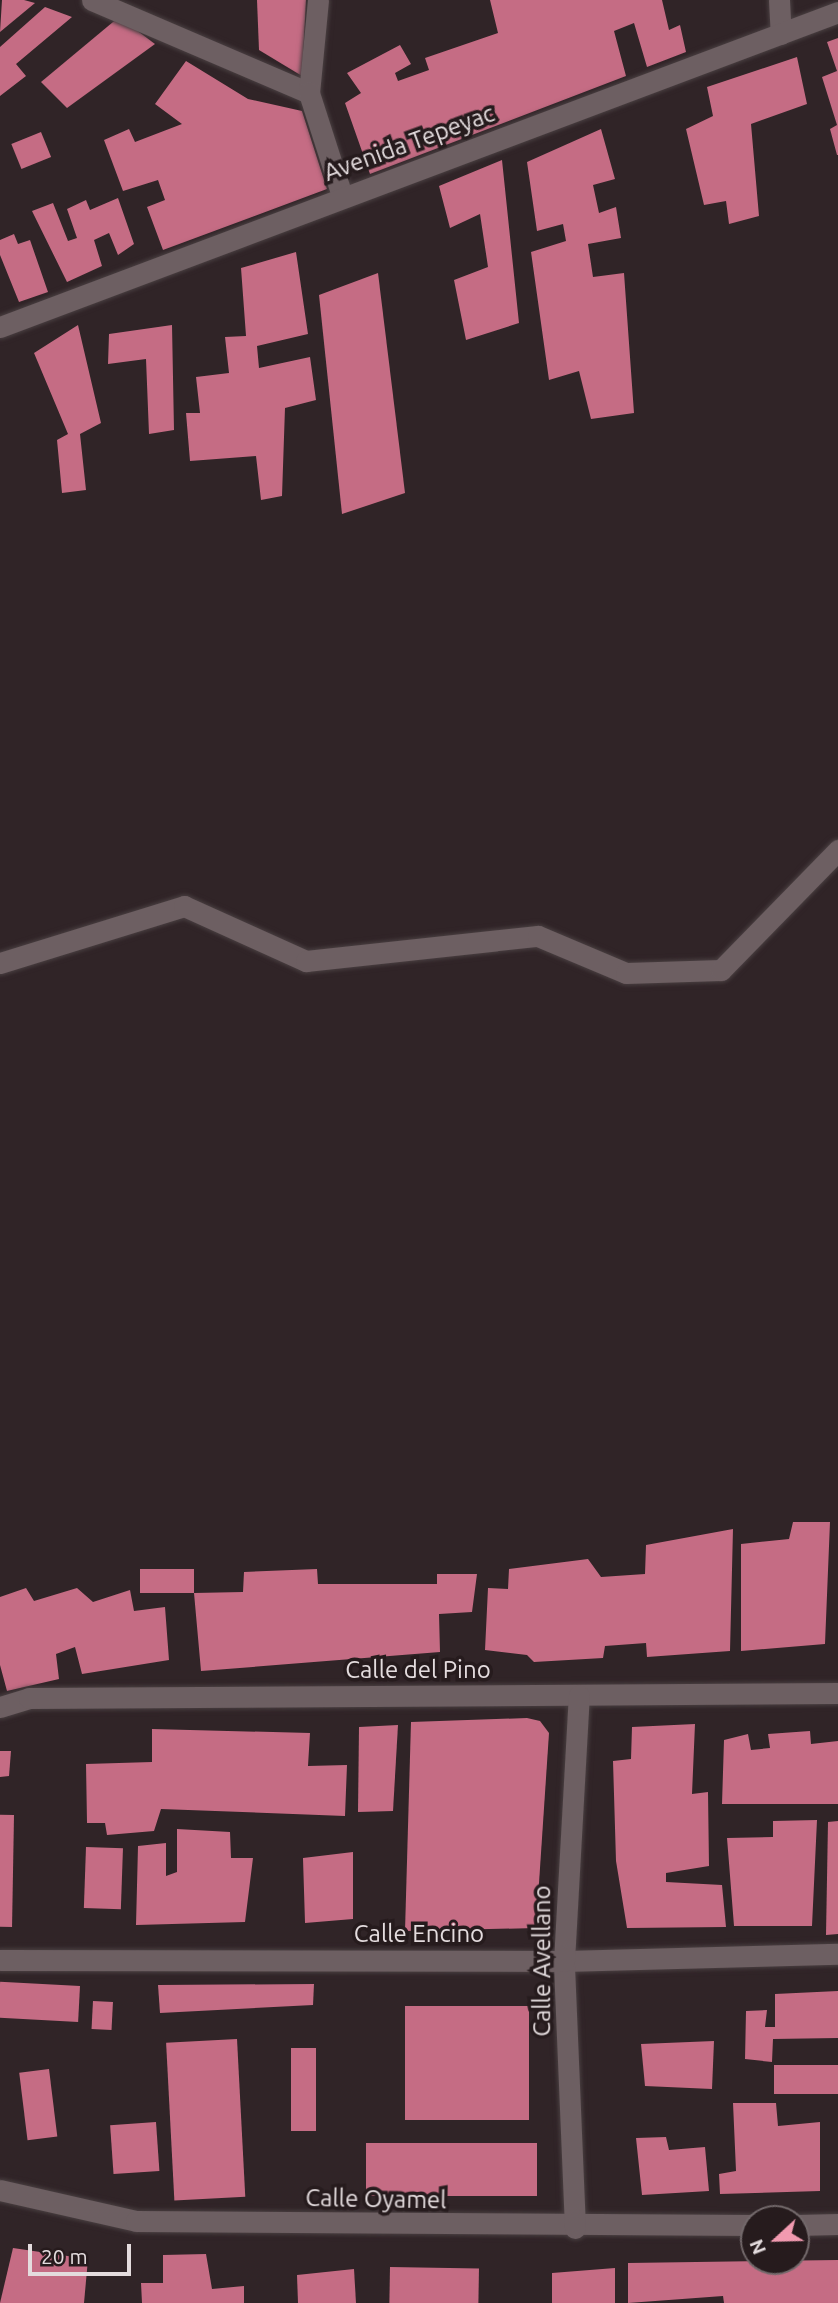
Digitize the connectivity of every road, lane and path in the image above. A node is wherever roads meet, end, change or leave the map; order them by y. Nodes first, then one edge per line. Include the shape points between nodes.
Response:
1 (92, 0) edge
2 (318, 0) edge
3 (779, 0) edge
4 (838, 12) edge
5 (781, 34) junction
6 (309, 93) junction
7 (342, 196) junction
8 (0, 327) edge
9 (838, 850) edge
10 (0, 963) edge
11 (838, 1693) edge
12 (579, 1695) junction
13 (0, 1707) edge
14 (838, 1954) edge
15 (0, 1960) edge
16 (564, 1961) junction
17 (0, 2190) edge
18 (838, 2224) edge
19 (740, 2225) edge
20 (810, 2225) edge
21 (575, 2228) junction

1 - 6 street
2 - 6 street
3 - 5 street
4 - 5 street, Avenida Tepeyac
5 - 7 street, Avenida Tepeyac
6 - 7 street
7 - 8 street, Avenida Tepeyac
9 - 10 street via 721,970 626,974 538,936 306,961 184,906
11 - 12 street, Calle del Pino
12 - 13 street, Calle del Pino via 29,1698
12 - 16 street, Calle Avellano
14 - 16 street, Calle Encino
15 - 16 street, Calle Encino
16 - 21 street, Calle Avellano
17 - 21 street, Calle Oyamel via 136,2221
18 - 20 street
19 - 21 street, Calle Oyamel

